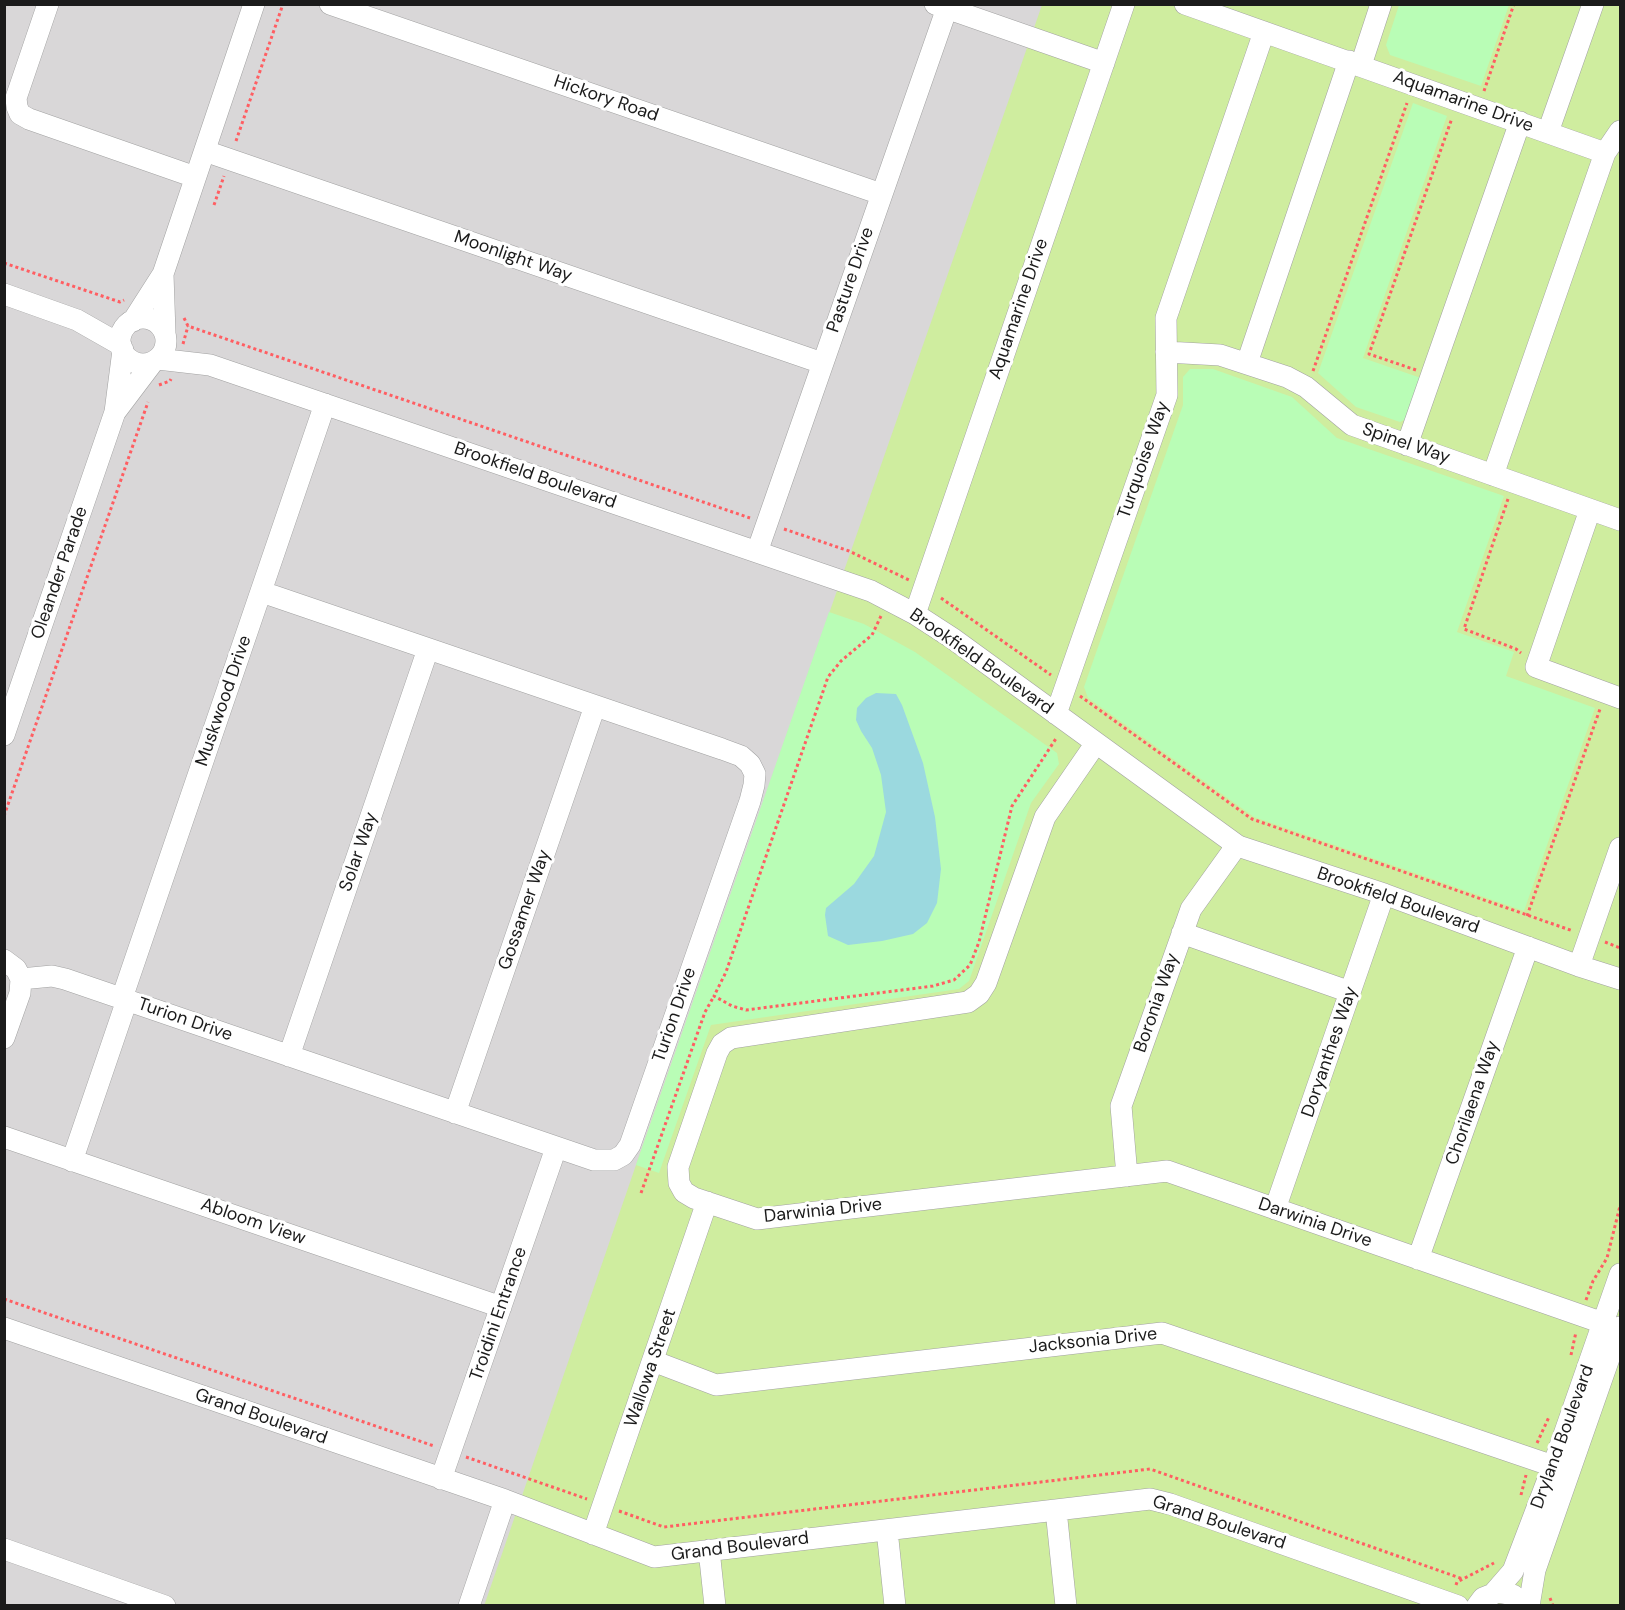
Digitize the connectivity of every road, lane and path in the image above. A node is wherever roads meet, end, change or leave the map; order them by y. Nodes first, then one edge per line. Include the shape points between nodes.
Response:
1 (48, 4) edge
2 (254, 4) edge
3 (283, 4) edge
4 (330, 4) edge
5 (1124, 4) edge
6 (1185, 4) edge
7 (1381, 4) edge
8 (1514, 4) edge
9 (1593, 4) edge
10 (941, 7) edge
11 (1213, 9) edge
12 (1264, 32) junction
13 (1104, 63) junction
14 (1355, 63) junction
15 (1413, 84) junction
16 (1458, 99) junction
17 (1479, 107) junction
18 (1520, 122) junction
19 (1620, 131) edge
20 (1548, 132) junction
21 (205, 151) junction
22 (1605, 153) junction
23 (229, 159) junction
24 (195, 177) junction
25 (881, 194) junction
26 (214, 206) dead end
27 (4, 262) edge
28 (163, 274) junction
29 (4, 294) edge
30 (128, 299) dead end
31 (77, 320) junction
32 (131, 323) junction
33 (188, 326) dead end
34 (122, 347) junction
35 (160, 348) junction
36 (1166, 352) junction
37 (822, 363) junction
38 (1247, 363) junction
39 (1432, 376) junction
40 (1306, 387) junction
41 (148, 399) dead end
42 (325, 404) junction
43 (115, 412) junction
44 (1407, 445) junction
45 (1493, 475) junction
46 (1513, 483) junction
47 (1590, 510) junction
48 (1620, 520) edge
49 (766, 523) junction
50 (757, 552) junction
51 (901, 576) junction
52 (923, 587) junction
53 (262, 592) junction
54 (887, 599) junction
55 (915, 614) junction
56 (428, 649) junction
57 (1536, 667) junction
58 (1066, 685) junction
59 (1613, 695) edge
60 (1084, 699) junction
61 (595, 706) junction
62 (1062, 718) junction
63 (4, 735) edge
64 (1096, 743) junction
65 (4, 816) edge
66 (1237, 845) junction
67 (1620, 848) edge
68 (1384, 894) junction
69 (1527, 916) junction
70 (1182, 933) junction
71 (1589, 937) junction
72 (1528, 947) junction
73 (4, 960) edge
74 (1579, 966) junction
75 (21, 979) junction
76 (1620, 979) edge
77 (1350, 992) junction
78 (714, 996) junction
79 (124, 999) junction
80 (4, 1038) edge
81 (289, 1056) junction
82 (456, 1113) junction
83 (4, 1137) edge
84 (556, 1148) junction
85 (72, 1161) junction
86 (1127, 1176) junction
87 (641, 1193) dead end
88 (707, 1202) junction
89 (1620, 1206) edge
90 (1275, 1209) junction
91 (1418, 1259) junction
92 (1620, 1274) edge
93 (1593, 1281) dead end
94 (4, 1299) edge
95 (501, 1307) junction
96 (1612, 1325) edge
97 (4, 1328) edge
98 (653, 1361) junction
99 (451, 1452) junction
100 (1553, 1466) junction
101 (526, 1478) dead end
102 (441, 1479) junction
103 (505, 1500) junction
104 (1056, 1510) junction
105 (887, 1530) junction
106 (594, 1534) junction
107 (4, 1549) edge
108 (709, 1550) junction
109 (1487, 1567) dead end
110 (1485, 1600) edge
111 (1454, 1604) edge
112 (162, 1605) edge
113 (469, 1605) edge
114 (715, 1605) edge
115 (895, 1605) edge
116 (1066, 1605) edge
117 (1527, 1605) edge

1 - 24 street via 16,98 20,114
2 - 21 street
3 - 23 path
4 - 25 street, Hickory Road
5 - 13 street, Aquamarine Drive
6 - 11 street, Aquamarine Drive
7 - 14 street
8 - 17 path
9 - 20 street
10 - 13 street
10 - 25 street, Pasture Drive
11 - 12 street, Aquamarine Drive
12 - 14 street, Aquamarine Drive
12 - 36 street, Turquoise Way via 1166,318
13 - 52 street, Aquamarine Drive
14 - 15 street, Aquamarine Drive
14 - 38 street
15 - 16 street, Aquamarine Drive
15 - 40 path
16 - 17 street, Aquamarine Drive
16 - 39 path via 1369,354
17 - 18 street, Aquamarine Drive
18 - 20 street, Aquamarine Drive
18 - 39 street
19 - 22 street
20 - 22 street, Aquamarine Drive
21 - 23 street, Moonlight Way
21 - 24 street
22 - 45 street
23 - 26 path
23 - 37 street, Moonlight Way
24 - 28 street
25 - 37 street, Pasture Drive
27 - 30 path via 120,302
28 - 32 street, Oleander Parade
28 - 35 street
29 - 31 street
31 - 32 street
31 - 34 street
32 - 34 street, Oleander Parade via 121,337
32 - 35 street, Brookfield Boulevard via 151,320 161,327
33 - 49 path
34 - 35 street via 125,355 141,364
34 - 43 street, Oleander Parade
35 - 42 street, Brookfield Boulevard
35 - 43 street, Oleander Parade
36 - 38 street, Spinel Way via 1220,355
36 - 58 street, Turquoise Way via 1167,395
37 - 49 street, Pasture Drive
38 - 40 street, Spinel Way
39 - 44 street
40 - 44 street, Spinel Way via 1352,425
41 - 65 path
42 - 50 street, Brookfield Boulevard
42 - 53 street, Muskwood Drive
43 - 63 street, Oleander Parade
44 - 45 street, Spinel Way
45 - 46 street, Spinel Way
46 - 47 street, Spinel Way
46 - 57 path via 1464,628 1516,649
47 - 48 street, Spinel Way
47 - 57 street
49 - 50 street, Pasture Drive
49 - 51 path via 849,552
50 - 54 street, Brookfield Boulevard
51 - 52 path
51 - 54 path
52 - 55 street, Aquamarine Drive
52 - 58 path
53 - 56 street, Turion Drive
53 - 79 street, Muskwood Drive
54 - 55 street, Brookfield Boulevard
54 - 78 path via 872,635 828,677 726,972
55 - 62 street, Brookfield Boulevard
56 - 61 street, Turion Drive
56 - 81 street, Solar Way
57 - 59 street
58 - 60 path
58 - 62 street, Turquoise Way
59 - 69 path
60 - 62 path
60 - 69 path via 1252,819
61 - 82 street, Gossamer Way
61 - 84 street, Turion Drive via 741,756 755,774 630,1145 623,1155 604,1161
62 - 64 street, Brookfield Boulevard
62 - 78 path via 1012,806 979,942 970,965 954,980 746,1010
64 - 66 street, Brookfield Boulevard
64 - 88 street, Darwinia Drive via 1045,817 979,994 968,1002 731,1038 722,1044 678,1167 684,1192
66 - 68 street, Brookfield Boulevard
66 - 70 street, Boronia Way via 1191,909
67 - 71 street
68 - 72 street, Brookfield Boulevard
68 - 77 street, Doryanthes Way
69 - 71 path
70 - 77 street
70 - 86 street, Boronia Way via 1121,1107
71 - 74 street
72 - 74 street, Brookfield Boulevard
72 - 91 street, Chorilaena Way
73 - 75 street
74 - 76 street, Brookfield Boulevard
75 - 79 street, Turion Drive via 52,976
75 - 80 street
77 - 90 street, Doryanthes Way
78 - 87 path
79 - 81 street, Turion Drive
79 - 85 street, Muskwood Drive
81 - 82 street, Turion Drive
82 - 84 street, Turion Drive
83 - 85 street, Abloom View
84 - 95 street, Troidini Entrance
85 - 95 street, Abloom View
86 - 88 street, Darwinia Drive via 757,1219
86 - 90 street, Darwinia Drive via 1167,1171
88 - 98 street, Wallowa Street
89 - 93 path via 1607,1258
90 - 91 street, Darwinia Drive
91 - 96 street, Darwinia Drive
92 - 96 street, Dryland Boulevard
94 - 99 path
95 - 99 street, Troidini Entrance
96 - 100 street, Dryland Boulevard
96 - 117 street, Dryland Boulevard
97 - 102 street, Grand Boulevard
98 - 100 street, Jacksonia Drive via 716,1385 1162,1333
98 - 106 street, Wallowa Street
99 - 101 path
99 - 102 street, Troidini Entrance
100 - 110 street, Dryland Boulevard via 1513,1571
102 - 103 street, Grand Boulevard
103 - 106 street, Grand Boulevard
103 - 113 street
104 - 105 street, Grand Boulevard
104 - 111 street, Grand Boulevard via 1150,1499
104 - 116 street
105 - 108 street, Grand Boulevard
105 - 115 street
106 - 108 street, Grand Boulevard via 654,1557
107 - 112 street
108 - 114 street
109 - 111 path via 1457,1582
110 - 117 street via 1506,1593

